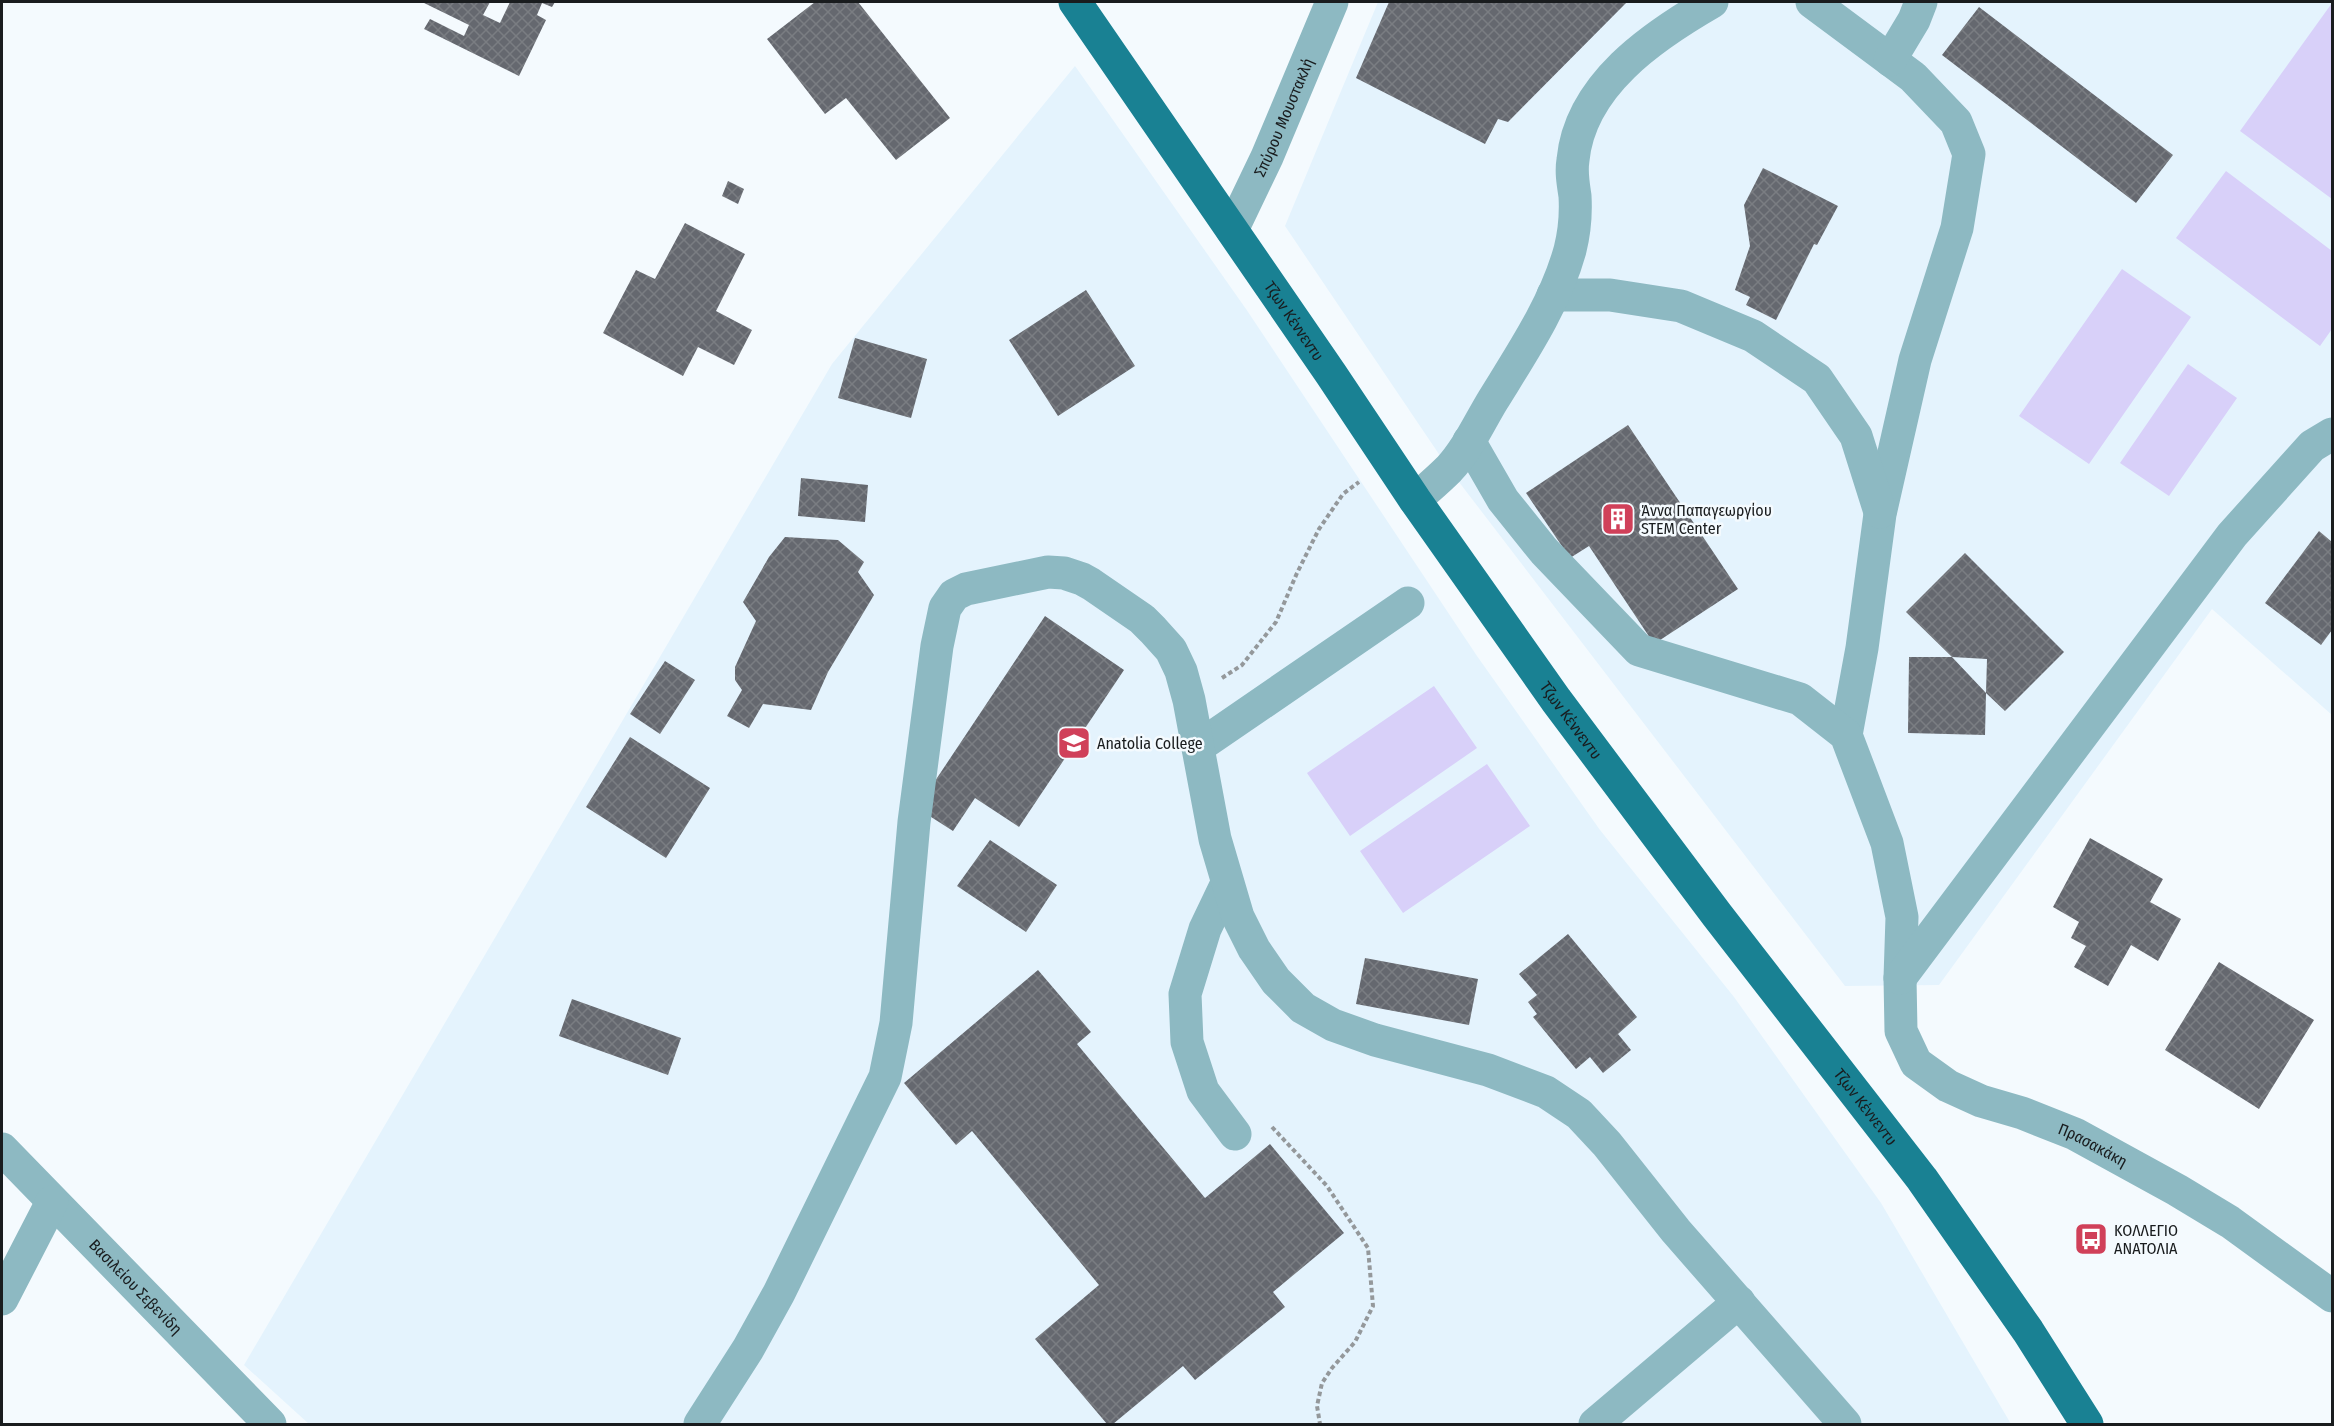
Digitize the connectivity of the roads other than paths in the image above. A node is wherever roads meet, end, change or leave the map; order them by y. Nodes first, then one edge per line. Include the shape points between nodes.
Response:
1 (1075, 2) edge
2 (1332, 2) edge
3 (1712, 2) edge
4 (1812, 2) edge
5 (1921, 2) edge
6 (1890, 60) junction
7 (1232, 231) junction
8 (1553, 295) junction
9 (2332, 434) edge
10 (1468, 441) junction
11 (1415, 500) junction
12 (1880, 514) junction
13 (1408, 603) dead end
14 (1846, 735) junction
15 (1198, 747) junction
16 (1227, 883) junction
17 (1900, 978) junction
18 (1230, 1128) road end
19 (2, 1149) edge
20 (52, 1202) junction
21 (2332, 1296) edge
22 (2, 1299) edge
23 (1740, 1302) junction
24 (2061, 1381) junction
25 (1598, 1424) edge
26 (270, 1425) edge
27 (700, 1425) edge
28 (1845, 1425) edge
29 (2073, 1425) edge
30 (2087, 1425) edge

1 - 7 main road, Τζων Κέννεντυ
2 - 7 street, Σπύρου Μουστακλή
3 - 8 street via 1670,28 1628,62 1584,116 1573,157 1575,197 1570,249
4 - 6 street
5 - 6 street
6 - 12 street via 1913,77 1956,122 1969,154 1957,228 1915,360
7 - 11 main road, Τζων Κέννεντυ
8 - 10 street
8 - 12 street via 1610,295 1681,306 1762,342 1817,379 1850,427
9 - 17 street via 2312,446 2232,535
10 - 11 street via 1449,469
10 - 14 street via 1503,500 1544,551 1639,650 1800,699
11 - 24 main road, Τζων Κέννεντυ via 1556,700 1922,1179
12 - 14 street
13 - 15 street
14 - 17 street, Πρασακάκη via 1887,843 1902,917
15 - 16 street
15 - 27 street via 1176,659 1142,619 1082,579 1057,572 1039,573 966,589 947,603 934,665 914,822 896,1023 885,1077 779,1293
16 - 18 street via 1205,929 1185,994 1187,1042 1203,1091
16 - 23 street via 1254,949 1276,981 1303,1008 1349,1032 1488,1070 1564,1103 1607,1144 1676,1231
17 - 21 street, Πρασακάκη via 1901,1031 1916,1063 1924,1069 1948,1086 1981,1101 2075,1134 2177,1190 2230,1222
19 - 20 street, Βασιλείου Σεβενίδη
20 - 22 street
20 - 26 street, Βασιλείου Σεβενίδη
23 - 25 street
23 - 28 street
24 - 29 street
24 - 30 main road, Τζων Κέννεντυ

